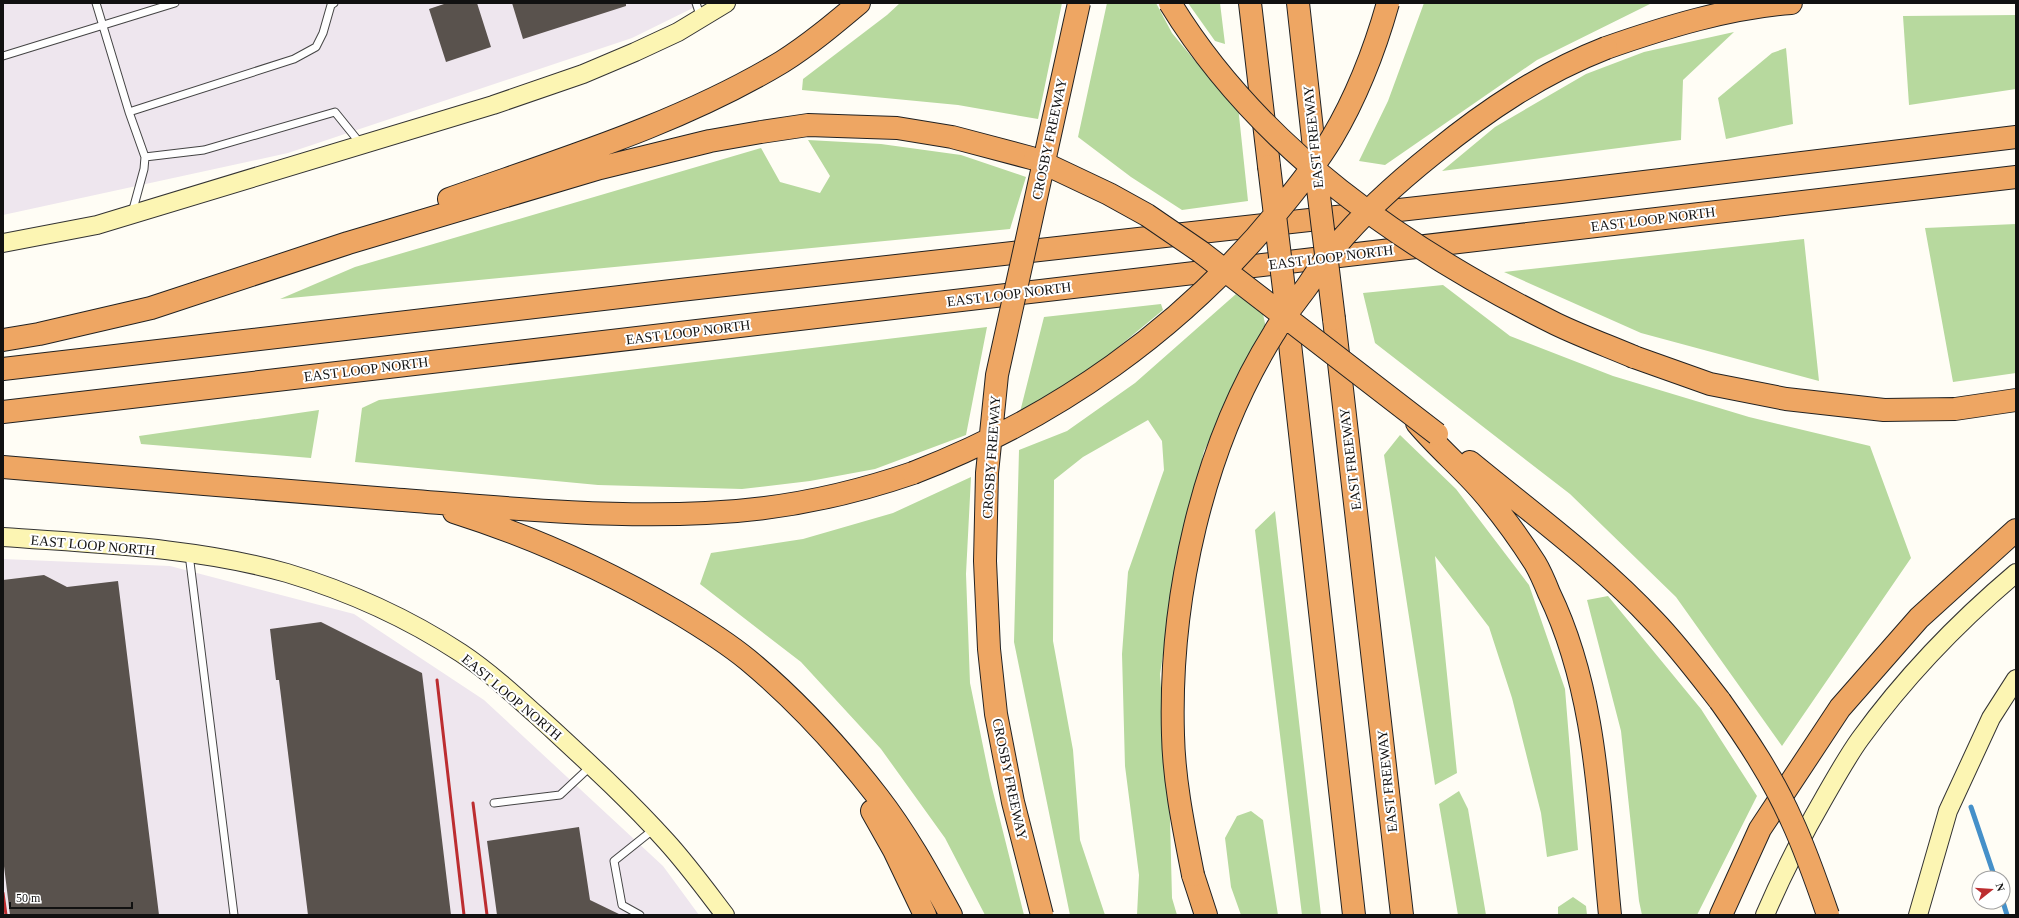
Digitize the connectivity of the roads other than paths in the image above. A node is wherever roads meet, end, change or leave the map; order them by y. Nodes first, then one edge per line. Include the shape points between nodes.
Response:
1 (96, 3) edge
2 (175, 3) edge
3 (334, 3) edge
4 (726, 3) edge
5 (859, 3) edge
6 (1079, 3) edge
7 (1170, 3) edge
8 (1250, 3) edge
9 (1298, 3) edge
10 (1388, 3) edge
11 (1792, 3) edge
12 (699, 10) edge
13 (103, 26) junction
14 (3, 56) edge
15 (129, 112) junction
16 (2016, 138) edge
17 (362, 145) junction
18 (145, 157) junction
19 (2016, 178) edge
20 (132, 215) junction
21 (3, 243) edge
22 (348, 243) junction
23 (3, 340) edge
24 (3, 369) edge
25 (2016, 400) edge
26 (3, 412) edge
27 (1434, 437) junction
28 (3, 467) edge
29 (421, 502) junction
30 (2016, 530) edge
31 (3, 537) edge
32 (189, 553) junction
33 (2016, 573) edge
34 (2016, 679) edge
35 (786, 695) junction
36 (1383, 739) junction
37 (595, 769) junction
38 (494, 803) dead end
39 (654, 829) junction
40 (234, 915) edge
41 (640, 915) edge
42 (725, 915) edge
43 (925, 915) edge
44 (952, 915) edge
45 (1042, 915) edge
46 (1206, 915) edge
47 (1354, 915) edge
48 (1402, 915) edge
49 (1418, 915) edge
50 (1610, 915) edge
51 (1721, 915) edge
52 (1765, 915) edge
53 (1828, 915) edge
54 (1918, 915) edge

1 - 13 lane
2 - 13 lane
3 - 15 lane via 331,5 316,47 294,58
4 - 12 main road
5 - 22 highway via 783,61 730,90 681,113 590,149 367,228
6 - 45 highway, CROSBY FREEWAY, bridge via 997,375 987,473 985,561 989,649 996,714 1013,802
7 - 25 highway, bridge via 1189,35 1234,91 1300,157 1343,194 1446,263 1558,324 1634,357 1710,384 1786,399 1884,410 1955,409
8 - 47 highway, bridge
9 - 36 highway, EAST FREEWAY, bridge
10 - 29 highway, bridge via 1368,63 1347,112 1332,138 1294,191 1230,265 1171,320 1120,361 1085,386 1007,432 913,473 832,497 774,507 708,513 650,514
11 - 46 highway, bridge via 1768,5 1668,26 1571,61 1492,108 1393,186 1334,247 1274,333 1224,432 1206,482 1187,566 1175,644 1173,737 1186,838 1193,875
12 - 17 main road via 678,32 583,74
13 - 14 lane
13 - 15 lane
15 - 18 lane
16 - 24 highway
17 - 18 lane via 334,112 204,150
17 - 20 main road
18 - 20 lane
19 - 26 highway, EAST LOOP NORTH
20 - 21 main road via 97,225
22 - 23 highway via 151,308
22 - 27 highway, bridge via 600,168 710,141 808,125 897,128 944,135 1035,159 1147,215 1306,331
27 - 50 highway via 1482,490 1536,564 1564,624 1591,732
27 - 53 highway, bridge via 1584,555 1622,589 1654,621 1720,701 1748,740 1792,820
28 - 29 highway
29 - 35 highway via 547,545 636,588 711,632 748,660
30 - 51 highway via 1919,618 1840,708 1760,829
31 - 32 main road, EAST LOOP NORTH
32 - 37 main road, EAST LOOP NORTH via 247,563 288,574 337,590 402,620 462,654 519,699
32 - 40 lane
33 - 52 main road via 1970,613 1924,659 1859,740 1778,882
34 - 54 main road via 1991,718 1948,811
35 - 43 highway via 833,752 868,804 894,850
35 - 44 highway via 832,742 879,798
36 - 48 highway, EAST FREEWAY
36 - 49 highway
37 - 38 lane via 560,795
37 - 39 main road, EAST LOOP NORTH
39 - 41 lane via 614,861 622,905
39 - 42 main road, EAST LOOP NORTH

